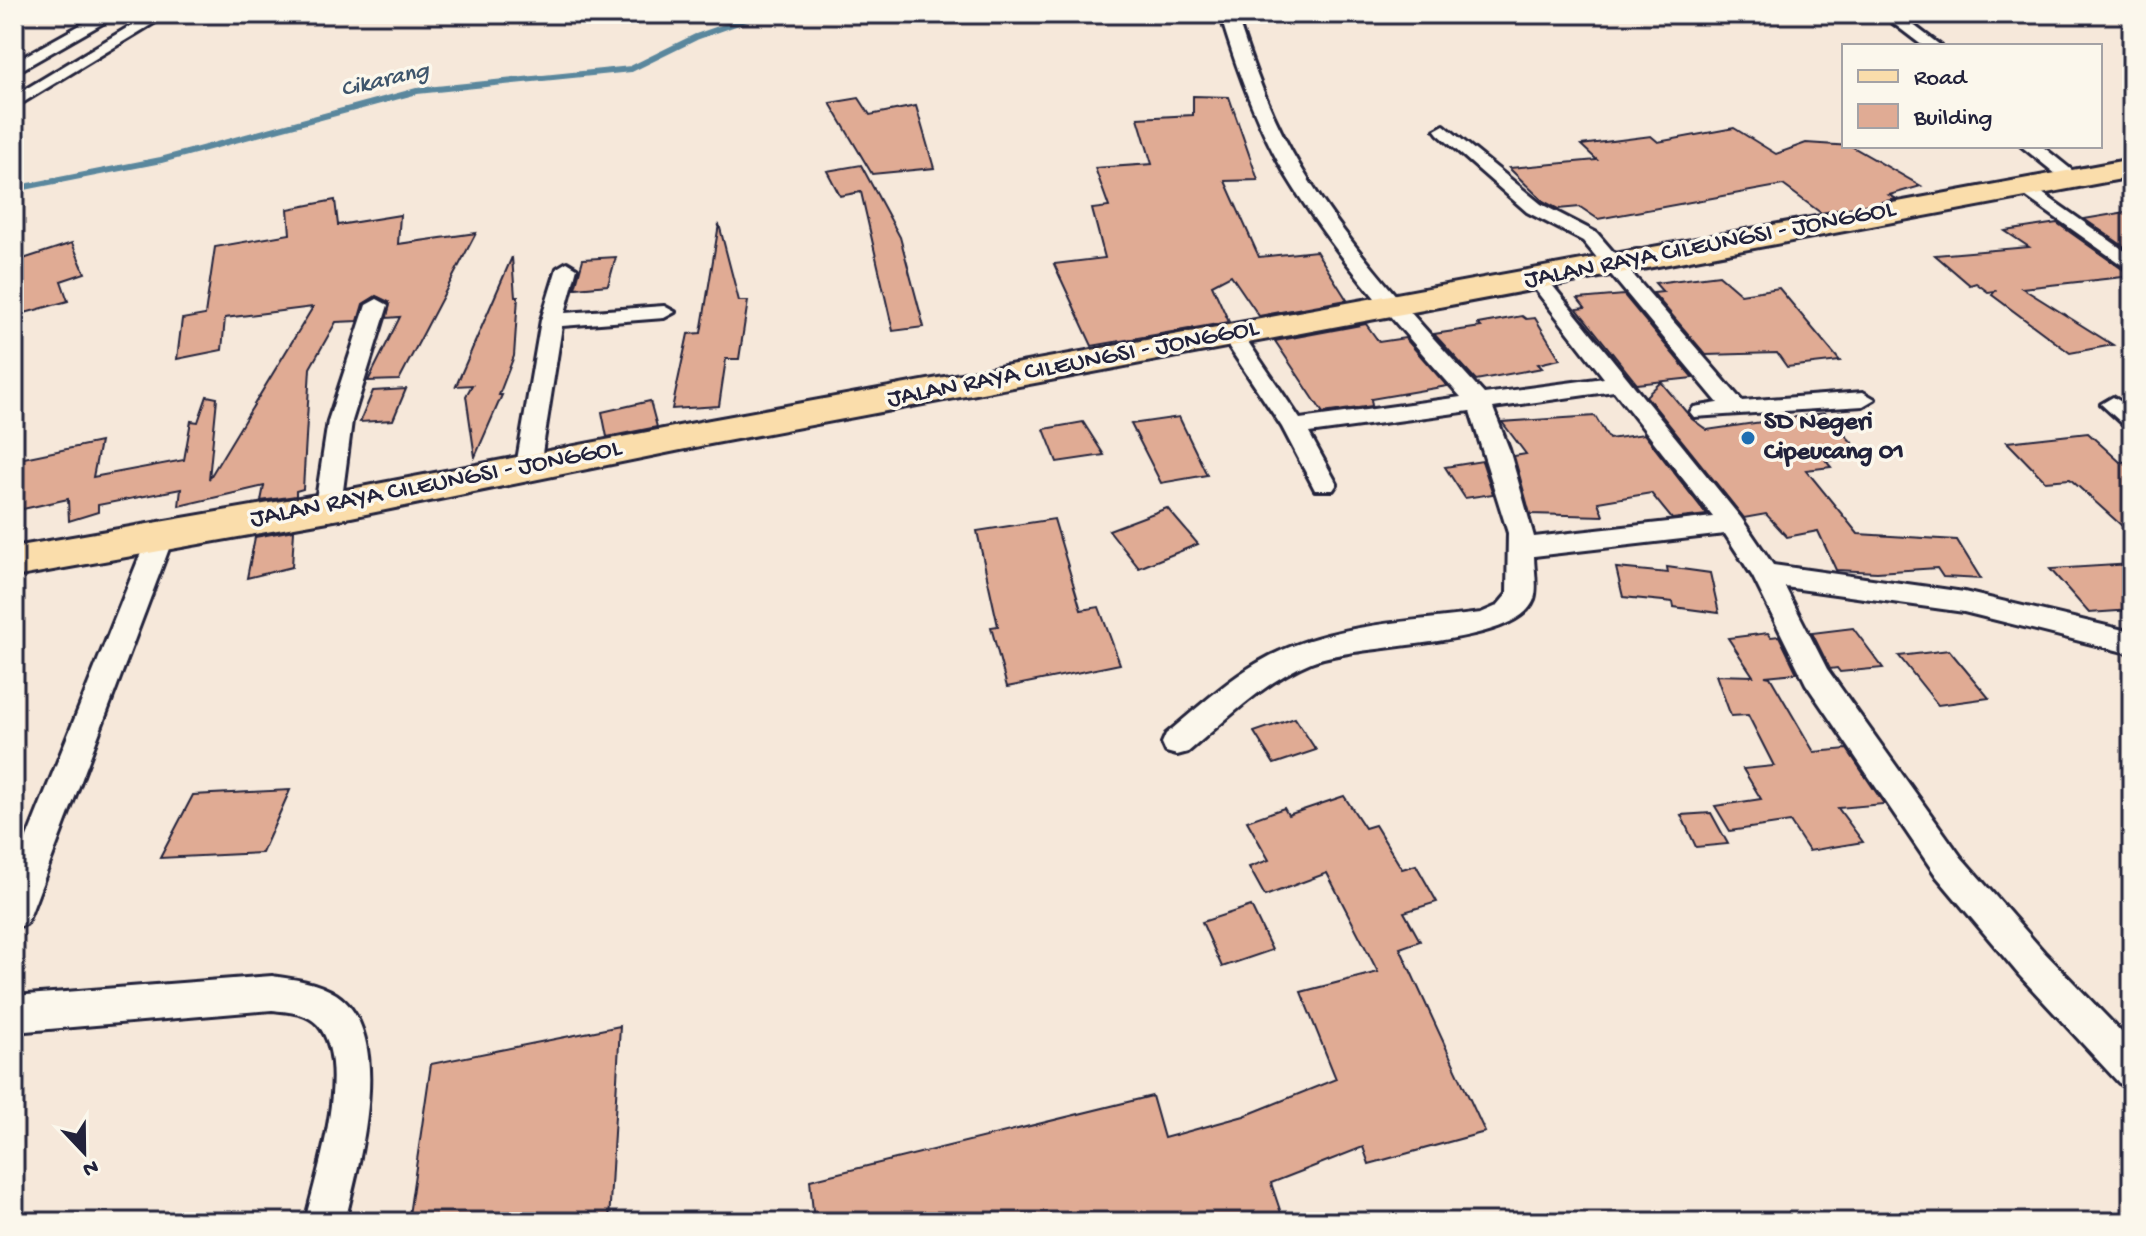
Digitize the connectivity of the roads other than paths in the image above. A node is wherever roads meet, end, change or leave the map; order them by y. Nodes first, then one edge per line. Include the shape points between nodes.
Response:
1 (111, 14) edge
2 (161, 14) edge
3 (1228, 14) edge
4 (1889, 14) edge
5 (1930, 44) edge
6 (14, 69) edge
7 (14, 103) edge
8 (1444, 130) dead end
9 (2033, 148) edge
10 (2132, 168) edge
11 (2074, 179) junction
12 (2025, 187) junction
13 (1613, 263) junction
14 (2132, 266) edge
15 (567, 268) dead end
16 (1537, 279) junction
17 (377, 305) dead end
18 (1392, 305) junction
19 (664, 312) dead end
20 (552, 320) junction
21 (1232, 335) junction
22 (1622, 383) junction
23 (1863, 399) dead end
24 (1479, 403) junction
25 (2113, 404) dead end
26 (1735, 408) junction
27 (1702, 412) dead end
28 (2132, 420) edge
29 (1294, 427) junction
30 (528, 466) junction
31 (1324, 484) dead end
32 (328, 506) junction
33 (1732, 524) junction
34 (160, 538) junction
35 (1523, 548) junction
36 (14, 562) edge
37 (1765, 574) junction
38 (2132, 643) edge
39 (1177, 743) dead end
40 (14, 913) edge
41 (14, 1014) edge
42 (2132, 1070) edge
43 (325, 1222) edge

1 - 6 street
2 - 7 street
3 - 18 street via 1245,69 1293,171
4 - 5 street
8 - 13 street via 1534,208 1590,237
9 - 11 street
10 - 11 main road, JALAN RAYA CILEUNGSI - JONGGOL
11 - 12 main road, JALAN RAYA CILEUNGSI - JONGGOL
12 - 13 main road, JALAN RAYA CILEUNGSI - JONGGOL
12 - 14 street
13 - 16 main road, JALAN RAYA CILEUNGSI - JONGGOL
13 - 26 street
15 - 20 street
16 - 18 main road, JALAN RAYA CILEUNGSI - JONGGOL
16 - 22 street
17 - 32 street via 340,421
18 - 21 main road, JALAN RAYA CILEUNGSI - JONGGOL
18 - 24 street
19 - 20 street
20 - 30 street
21 - 29 street
21 - 30 main road, JALAN RAYA CILEUNGSI - JONGGOL
22 - 24 street
22 - 33 street
23 - 26 street
24 - 29 street
24 - 35 street
25 - 28 street
26 - 27 street
29 - 31 street
30 - 32 main road, JALAN RAYA CILEUNGSI - JONGGOL
32 - 34 main road, JALAN RAYA CILEUNGSI - JONGGOL
33 - 35 street
33 - 37 street
34 - 36 main road, JALAN RAYA CILEUNGSI - JONGGOL
34 - 40 street
35 - 39 street via 1521,597 1507,613 1486,623 1307,652 1257,677
37 - 38 street via 1964,602
37 - 42 street via 1816,676 1949,867
41 - 43 street via 272,993 306,997 329,1010 342,1025 351,1051 346,1127

